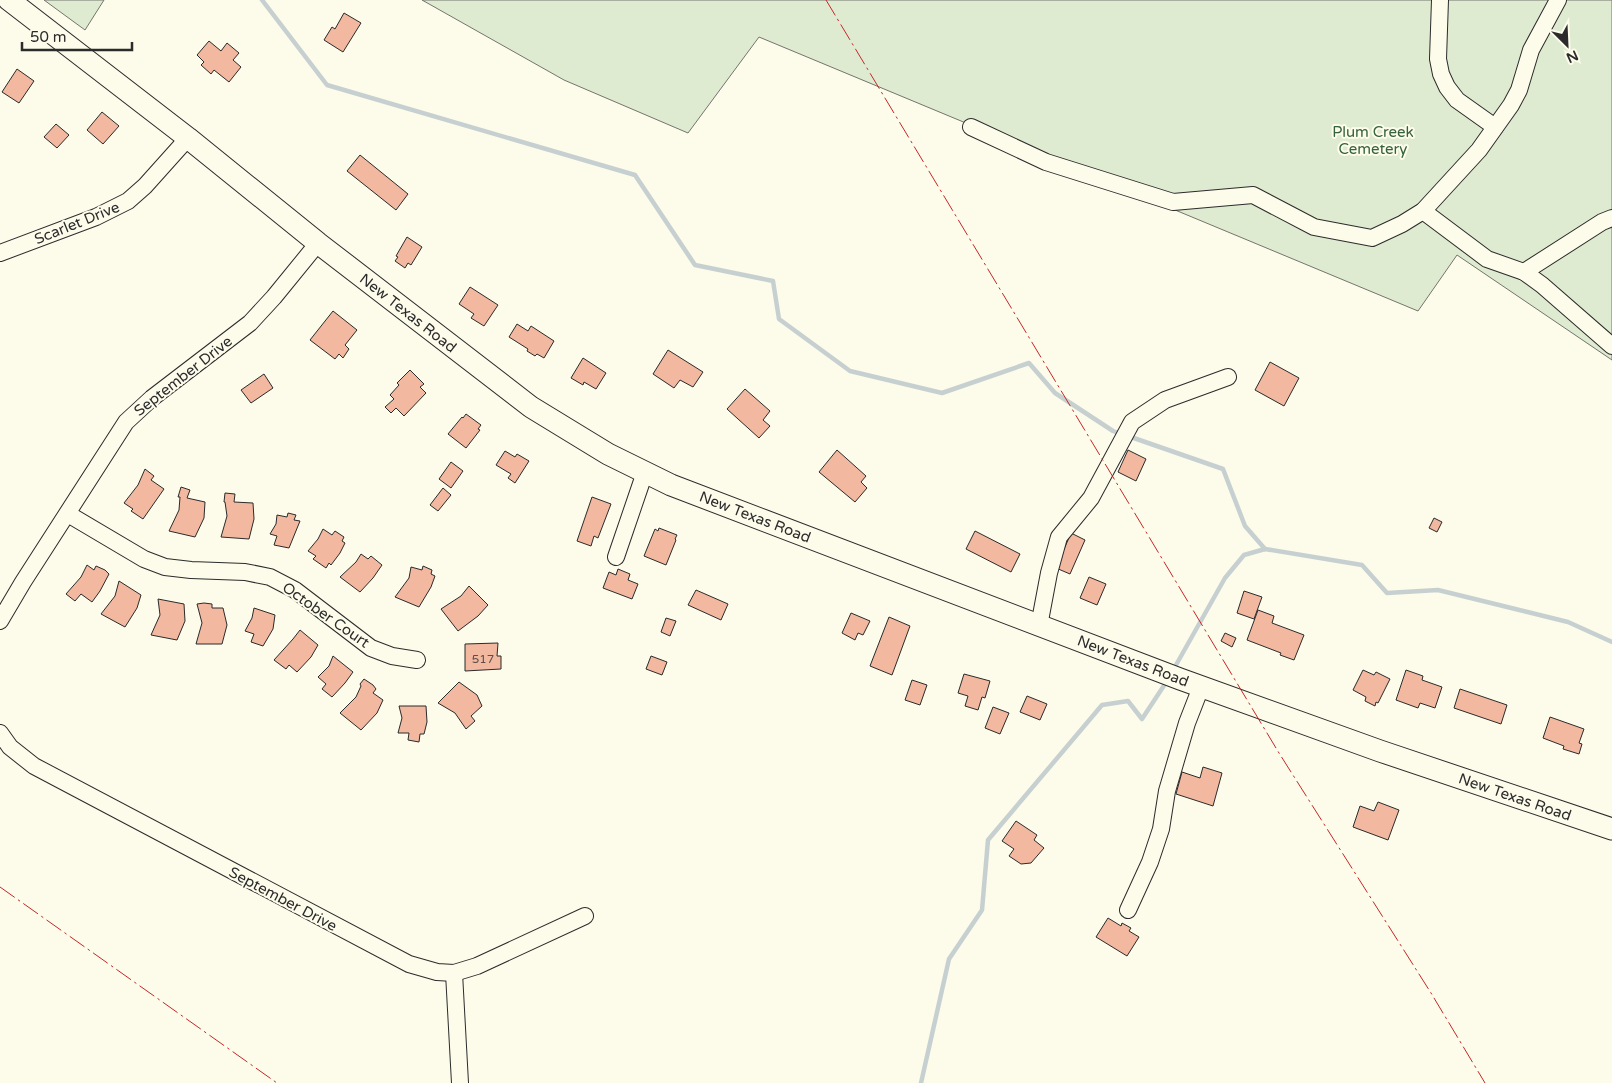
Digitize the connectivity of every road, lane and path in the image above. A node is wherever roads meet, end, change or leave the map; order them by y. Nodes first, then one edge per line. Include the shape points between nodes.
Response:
1 (9, 0) edge
2 (1440, 0) edge
3 (1558, 0) edge
4 (1495, 126) junction
5 (971, 127) dead end
6 (188, 138) junction
7 (1423, 211) junction
8 (1612, 218) edge
9 (318, 243) junction
10 (0, 253) edge
11 (1524, 272) junction
12 (1612, 346) edge
13 (1228, 377) dead end
14 (645, 472) junction
15 (68, 514) junction
16 (616, 557) dead end
17 (0, 621) edge
18 (1039, 626) junction
19 (417, 660) dead end
20 (1201, 686) junction
21 (0, 733) edge
22 (1612, 829) edge
23 (1128, 910) dead end
24 (585, 916) dead end
25 (454, 973) junction
26 (460, 1083) edge

1 - 6 main road, New Texas Road
2 - 4 street via 1438,59 1441,74 1456,100
3 - 4 street via 1531,50 1511,105
4 - 7 street via 1479,150
5 - 7 street via 1046,162 1173,202 1253,196 1314,227 1372,238
6 - 9 main road, New Texas Road
6 - 10 street, Scarlet Drive via 128,202
7 - 11 street via 1487,259
8 - 11 street
9 - 14 main road, New Texas Road via 531,408
9 - 15 street, September Drive via 250,323 152,398 126,422
11 - 12 street
13 - 18 street via 1165,400 1132,422 1091,498 1059,537
14 - 16 street
14 - 18 main road, New Texas Road via 671,485
15 - 17 street, September Drive
15 - 19 street, October Court via 144,559 165,567 246,572 270,577 295,590 371,648
18 - 20 main road, New Texas Road
20 - 22 main road, New Texas Road via 1380,751
20 - 23 street via 1167,792 1161,829
21 - 25 street, September Drive via 10,747 34,766 122,814 408,964
24 - 25 street, September Drive via 477,966
25 - 26 street

